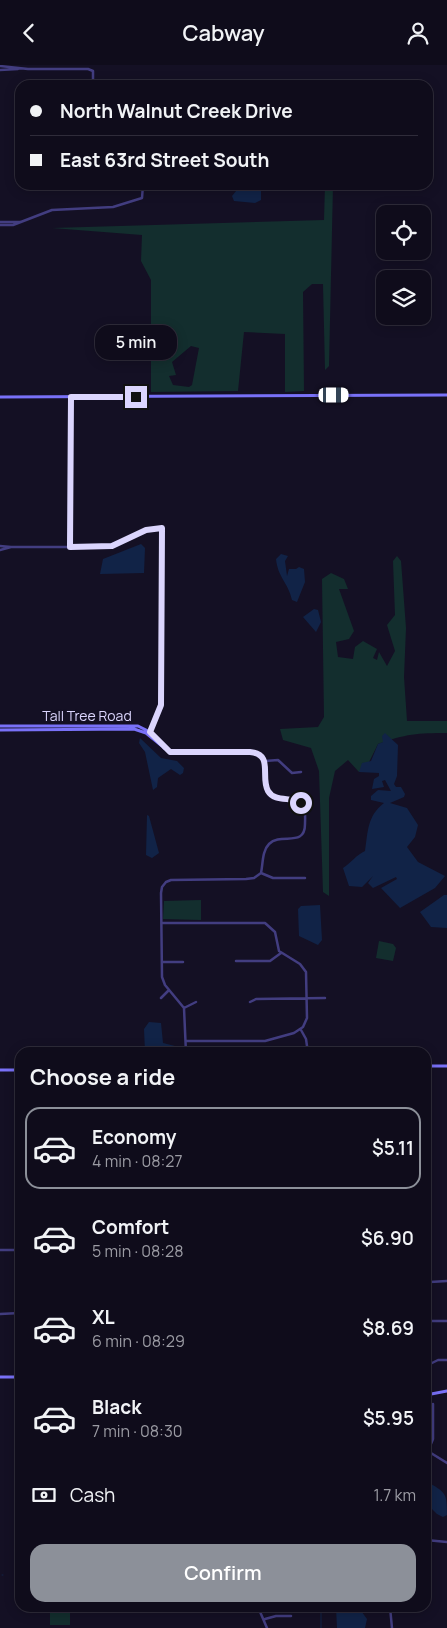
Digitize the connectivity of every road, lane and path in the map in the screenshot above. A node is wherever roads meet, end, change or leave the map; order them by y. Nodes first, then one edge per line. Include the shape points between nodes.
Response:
1 (0, 66) edge
2 (20, 68) junction
3 (0, 70) edge
4 (93, 80) edge
5 (143, 190) edge
6 (0, 221) edge
7 (24, 221) junction
8 (0, 225) edge
9 (447, 395) edge
10 (0, 397) edge
11 (71, 397) junction
12 (70, 547) junction
13 (0, 548) edge
14 (0, 726) edge
15 (0, 730) edge
16 (150, 732) junction
17 (164, 748) junction
18 (265, 761) junction
19 (301, 772) dead end
20 (261, 873) junction
21 (305, 878) dead end
22 (162, 923) junction
23 (276, 925) dead end
24 (272, 927) junction
25 (281, 953) junction
26 (236, 961) dead end
27 (162, 962) junction
28 (183, 962) dead end
29 (169, 990) junction
30 (161, 998) dead end
31 (308, 998) junction
32 (325, 998) dead end
33 (250, 1002) dead end
34 (196, 1003) dead end
35 (184, 1008) junction
36 (301, 1030) junction
37 (186, 1041) junction
38 (186, 1047) edge
39 (307, 1047) edge
40 (431, 1066) edge
41 (447, 1066) edge
42 (0, 1070) edge
43 (15, 1070) edge
44 (0, 1250) edge
45 (15, 1250) edge
46 (431, 1281) edge
47 (447, 1281) edge
48 (0, 1313) edge
49 (15, 1313) edge
50 (431, 1321) dead end
51 (447, 1321) edge
52 (447, 1360) edge
53 (432, 1363) dead end
54 (0, 1377) edge
55 (15, 1377) edge
56 (447, 1391) edge
57 (431, 1394) edge
58 (433, 1404) dead end
59 (431, 1444) edge
60 (431, 1453) edge
61 (447, 1463) edge
62 (431, 1540) edge
63 (447, 1542) edge
64 (261, 1612) edge
65 (390, 1612) edge
66 (291, 1616) dead end
67 (265, 1619) junction
68 (268, 1628) edge
69 (392, 1628) edge

1 - 2 street
2 - 3 street
2 - 4 street via 88,69 93,71
5 - 7 street via 142,198 113,207 58,209
6 - 7 street
7 - 8 street
9 - 11 main road
10 - 11 main road
11 - 12 street
12 - 13 street
12 - 16 street via 112,546 146,530 162,528 161,705
14 - 16 main road, Tall Tree Road via 132,726
15 - 17 main road, Tall Tree Road via 134,729 146,733
16 - 17 main road, Tall Tree Road
17 - 18 street, Tall Tree Road via 176,753 253,752
18 - 19 street, Tall Tree Road via 278,760 292,773
18 - 20 street via 268,792 275,797 302,803 305,828 298,838 279,839 268,844
20 - 21 street via 273,878
20 - 22 street via 246,879 165,881
22 - 24 street via 262,923
22 - 27 street
23 - 24 street
24 - 25 street
25 - 26 street via 270,961
25 - 31 street via 305,970
27 - 28 street
27 - 29 street via 162,977
29 - 30 street
29 - 35 street
31 - 32 street
31 - 33 street via 256,999
31 - 36 street via 307,1020
34 - 35 street
35 - 37 street
36 - 37 street via 266,1041
36 - 39 street
37 - 38 street
40 - 41 main road
42 - 43 main road
44 - 45 street
46 - 47 street
48 - 49 street
50 - 51 street
52 - 53 street
54 - 55 main road
56 - 57 main road
58 - 59 street via 434,1439
60 - 61 street
62 - 63 street
64 - 67 street
65 - 69 street
66 - 67 street
67 - 68 street

